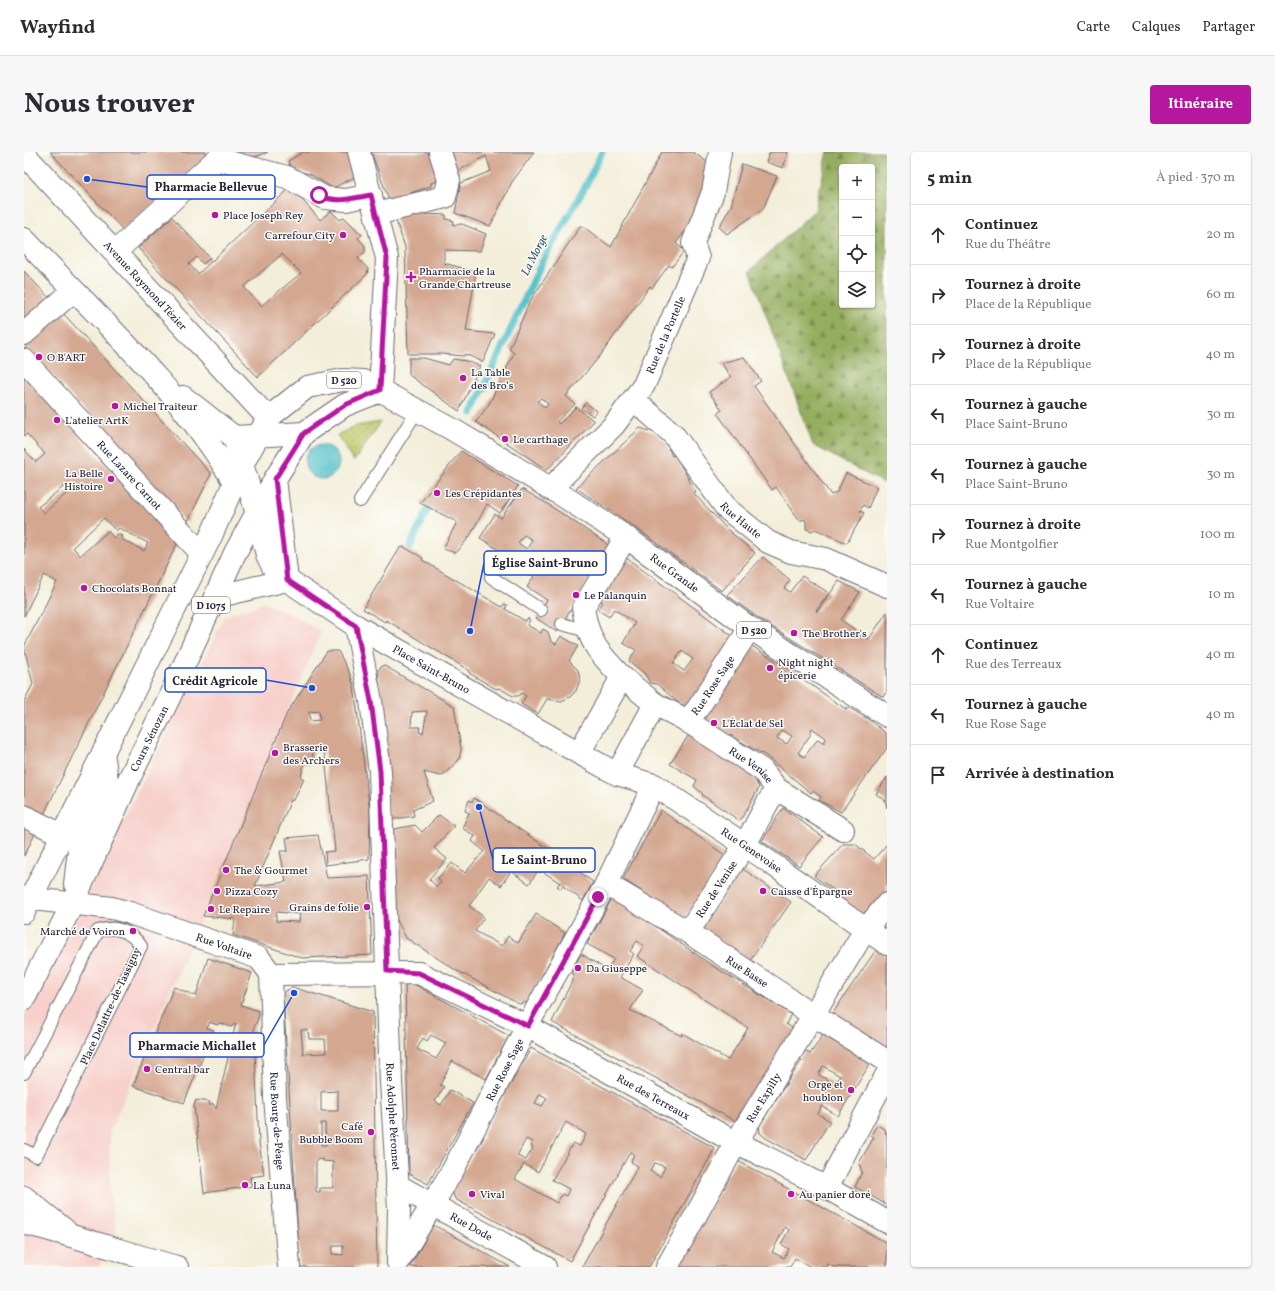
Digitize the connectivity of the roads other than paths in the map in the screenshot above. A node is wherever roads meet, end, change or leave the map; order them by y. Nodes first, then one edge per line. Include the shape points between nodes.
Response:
1 (359, 152) edge
2 (440, 152) edge
3 (720, 152) edge
4 (24, 154) edge
5 (373, 204) junction
6 (24, 239) edge
7 (115, 252) junction
8 (73, 291) junction
9 (24, 334) edge
10 (24, 360) edge
11 (158, 377) junction
12 (380, 390) junction
13 (634, 400) junction
14 (417, 411) junction
15 (265, 429) junction
16 (304, 433) junction
17 (234, 437) junction
18 (238, 474) junction
19 (275, 479) junction
20 (550, 489) junction
21 (360, 501) dead end
22 (257, 514) junction
23 (626, 537) junction
24 (202, 554) junction
25 (491, 577) dead end
26 (287, 580) junction
27 (887, 586) edge
28 (215, 597) junction
29 (541, 610) dead end
30 (562, 624) dead end
31 (356, 626) junction
32 (750, 628) junction
33 (587, 631) junction
34 (622, 677) junction
35 (655, 704) junction
36 (887, 716) edge
37 (687, 721) junction
38 (103, 752) junction
39 (579, 753) junction
40 (617, 774) junction
41 (654, 785) junction
42 (777, 789) junction
43 (24, 816) edge
44 (843, 830) dead end
45 (62, 835) junction
46 (744, 856) junction
47 (606, 884) junction
48 (26, 903) edge
49 (73, 903) junction
50 (887, 904) edge
51 (864, 930) junction
52 (692, 932) junction
53 (843, 938) dead end
54 (887, 944) edge
55 (387, 971) junction
56 (271, 974) junction
57 (24, 999) edge
58 (810, 1009) junction
59 (528, 1026) junction
60 (887, 1061) edge
61 (24, 1073) edge
62 (887, 1074) edge
63 (737, 1141) junction
64 (24, 1150) edge
65 (397, 1185) junction
66 (827, 1188) junction
67 (24, 1197) edge
68 (433, 1206) junction
69 (887, 1222) edge
70 (24, 1223) edge
71 (71, 1234) junction
72 (397, 1264) edge
73 (177, 1267) edge
74 (289, 1267) edge
75 (545, 1267) edge
76 (667, 1267) edge

1 - 5 street
2 - 5 street via 449,180 445,197
3 - 13 street, Rue de la Portelle via 714,192 693,243 698,258 644,385
4 - 7 street, Avenue Raymond Tézier
5 - 7 street via 325,198 287,177 217,159
5 - 12 street via 387,258
6 - 8 street
7 - 15 street, Avenue Raymond Tézier
8 - 9 street
8 - 11 street
10 - 24 street, Rue Lazare Carnot
11 - 17 street
11 - 18 street via 218,455
12 - 14 street, D 520
12 - 15 street, D 520 via 363,381 343,380 307,387
12 - 16 street, D 520 via 345,405
13 - 20 street, Rue de la Portelle via 614,425
13 - 27 street, Rue Haute via 673,434 727,509 768,542 791,552 826,559
14 - 20 street, Rue Grande / D 520
14 - 21 lane
15 - 16 street
15 - 17 street
15 - 18 street, D 520
15 - 19 street
16 - 19 street, D 520
17 - 18 street
18 - 22 street, Place Saint-Bruno
18 - 24 street
19 - 22 street, Cours Sénozan / D 1075
19 - 26 street
20 - 23 street, Rue Grande / D 520
22 - 26 street, Place Saint-Bruno via 267,555 274,570
22 - 28 street, Cours Sénozan / D 1075
23 - 32 street, Rue Grande / D 520
23 - 33 street via 583,608
24 - 38 street
25 - 29 lane
26 - 28 street
26 - 31 street, Place Saint-Bruno
28 - 49 street, Cours Sénozan / D 1075
30 - 33 lane
31 - 39 street, Place Saint-Bruno
31 - 55 street, Rue Adolphe Péronnet via 371,701 380,771
32 - 36 street, Rue Grande / D 520
32 - 37 street, Rue Rose Sage
33 - 34 street via 603,657
34 - 35 street
34 - 39 street
35 - 37 street
35 - 40 street
37 - 42 street, Rue Venise via 762,770
38 - 45 street
38 - 49 street via 108,787 80,841
39 - 40 street, Place Saint-Bruno
40 - 41 street, Place Saint-Bruno
41 - 46 street, Rue Genevoise
41 - 47 street, Rue Rose Sage
42 - 44 street
42 - 46 street, Rue Venise via 768,802
43 - 45 street
45 - 48 street
46 - 51 street, Rue Genevoise
46 - 52 street, Rue de Venise
47 - 52 street, Rue Basse
47 - 59 street, Rue Rose Sage
48 - 49 street, Rue Voltaire
49 - 56 street, Rue Voltaire via 130,913 260,958
49 - 57 street, Cours Sénozan / D 1075
50 - 51 street, Rue Expilly
51 - 53 street
51 - 54 street, Rue Genevoise
51 - 58 street, Rue Expilly
52 - 58 street, Rue Basse
55 - 56 street
55 - 59 street, Rue des Terreaux via 419,973
55 - 65 street, Rue Adolphe Péronnet
56 - 74 street, Rue Bourg-de-Péage via 275,1098
58 - 60 street, Rue Basse
58 - 63 street, Rue Expilly
59 - 63 street, Rue des Terreaux
59 - 68 street, Rue Rose Sage
61 - 64 lane, Place Delattre-de-Tassigny via 98,931 110,927 133,936 141,946 36,1156
62 - 66 street
63 - 66 street, Rue des Terreaux
63 - 76 street, Rue Expilly
65 - 68 street, Rue Dode
65 - 72 street, Rue Adolphe Péronnet
66 - 69 street, Rue des Terreaux
67 - 71 street
68 - 72 street, Rue Rose Sage
68 - 75 street, Rue Dode
70 - 71 street
71 - 73 street

